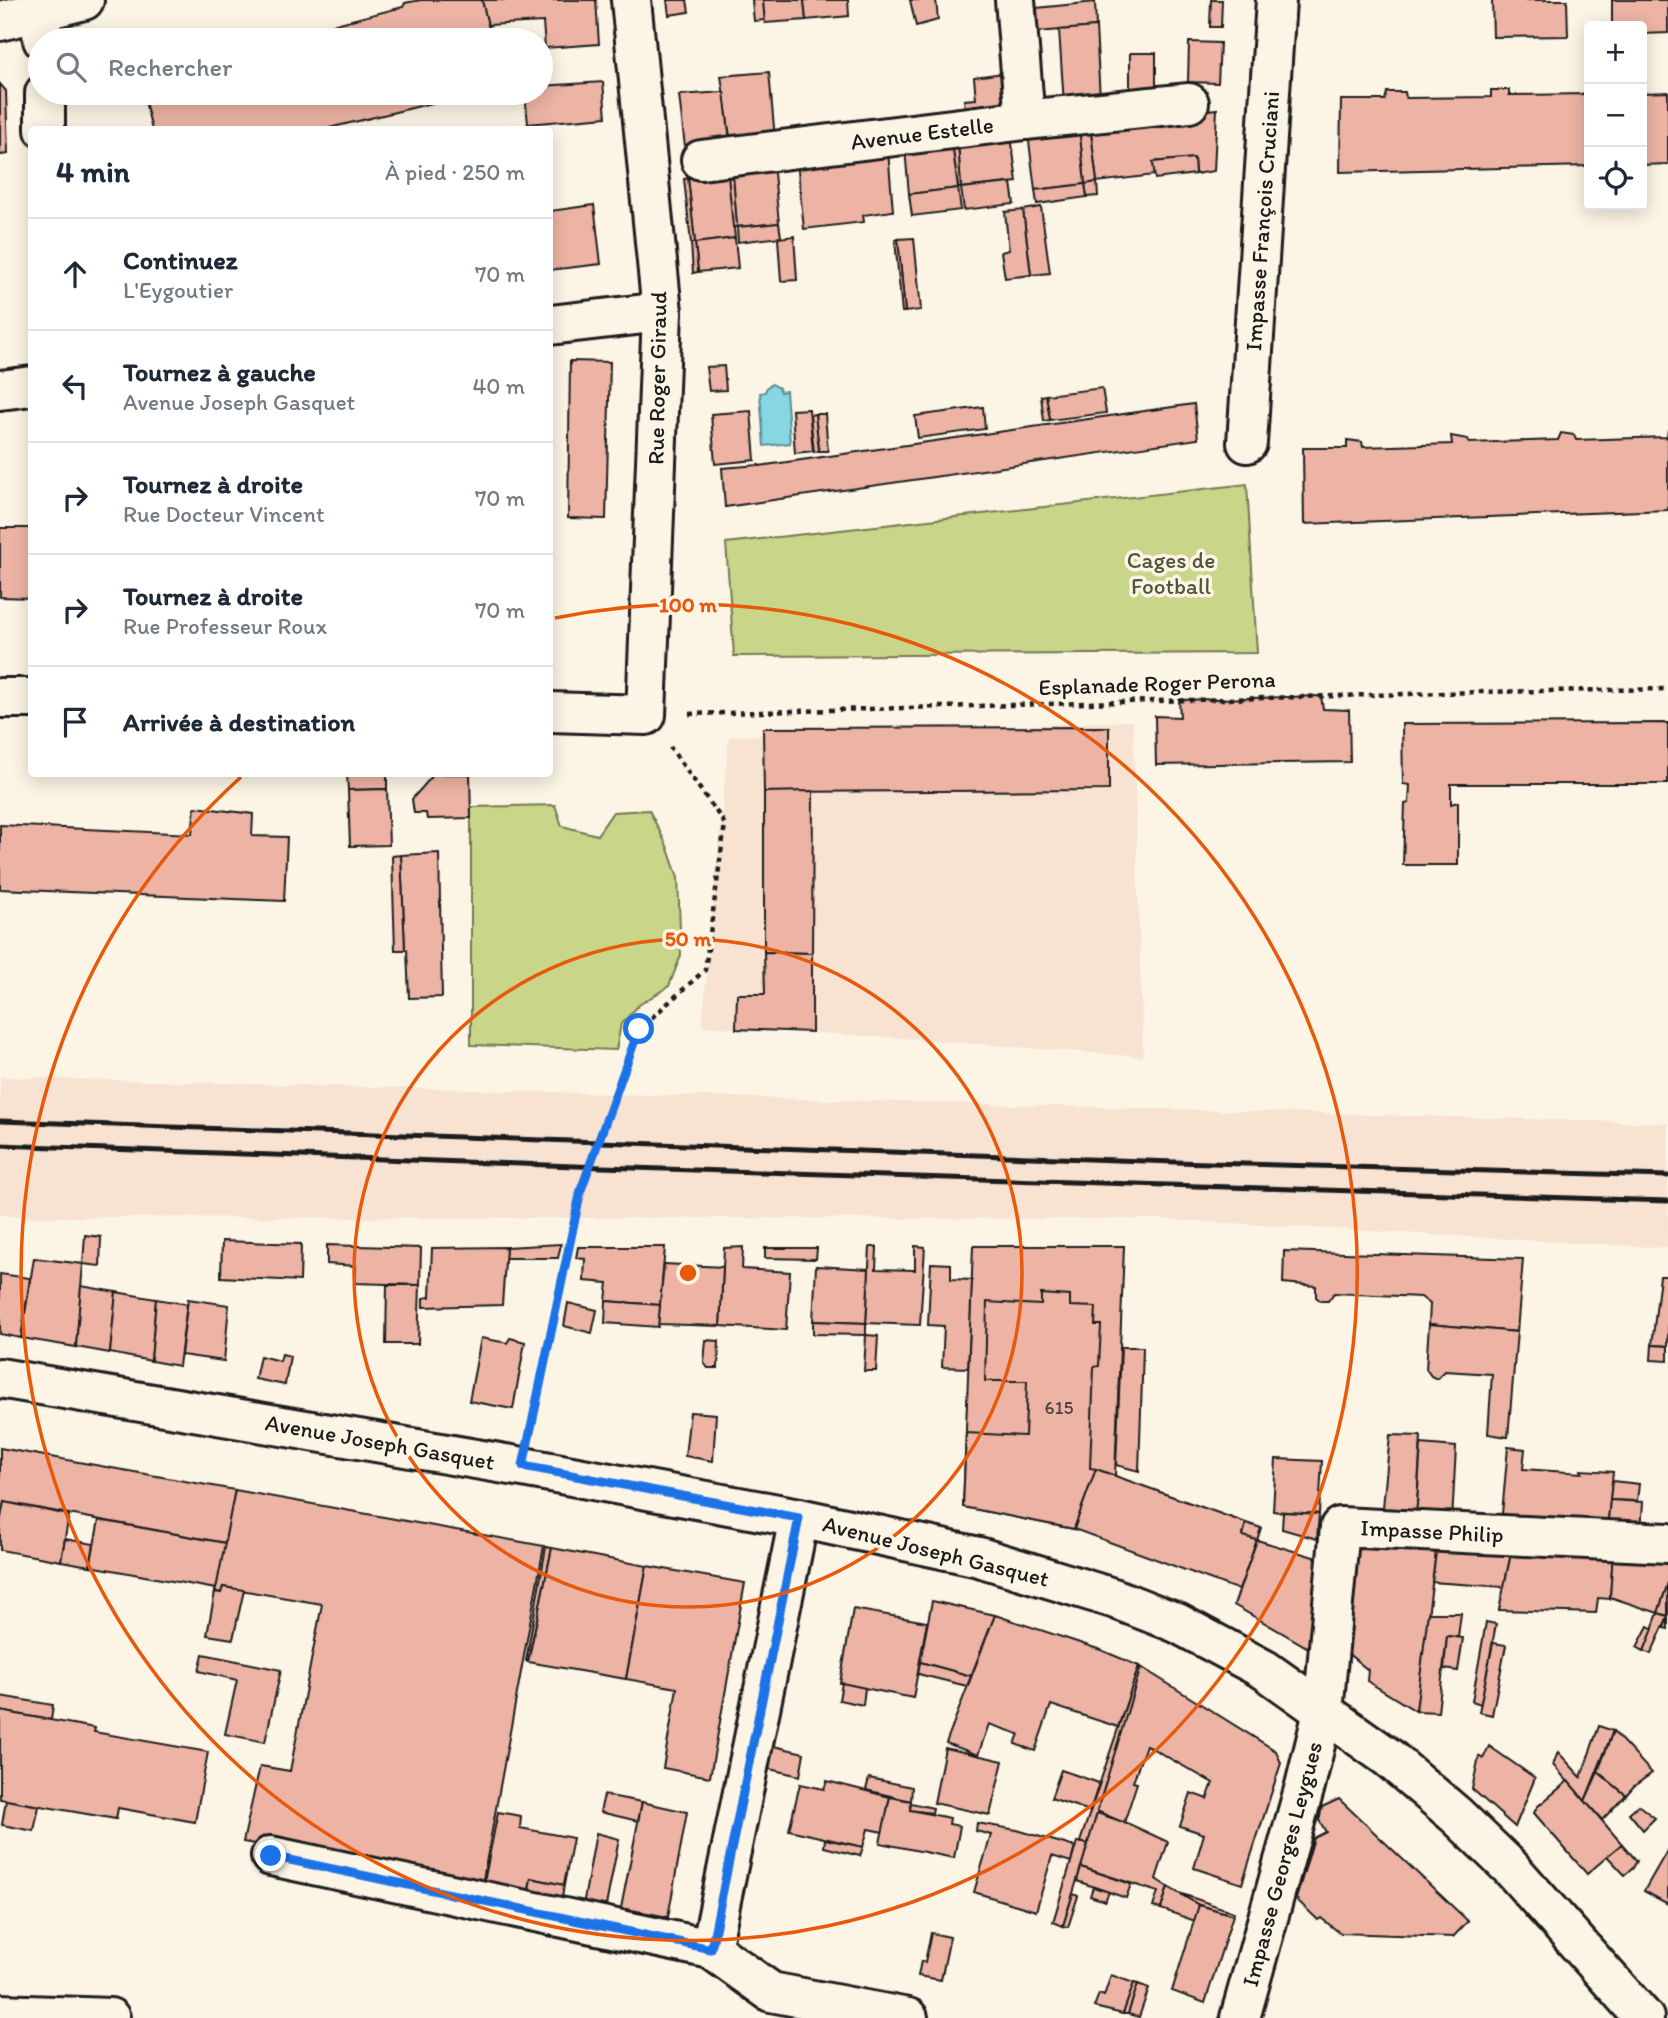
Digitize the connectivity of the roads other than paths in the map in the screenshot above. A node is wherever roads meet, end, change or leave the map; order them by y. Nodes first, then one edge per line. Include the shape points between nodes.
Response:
1 (84, 0) edge
2 (631, 0) edge
3 (1015, 0) edge
4 (1276, 0) edge
5 (0, 21) edge
6 (41, 26) edge
7 (1189, 103) dead end
8 (45, 105) edge
9 (1025, 120) junction
10 (45, 126) edge
11 (701, 160) dead end
12 (662, 312) junction
13 (553, 325) edge
14 (28, 386) edge
15 (0, 390) edge
16 (1247, 443) dead end
17 (0, 698) edge
18 (28, 698) edge
19 (553, 712) edge
20 (0, 1378) edge
21 (799, 1518) junction
22 (1668, 1543) edge
23 (1323, 1712) junction
24 (271, 1856) dead end
25 (711, 1949) junction
26 (0, 2014) edge
27 (1240, 2017) edge
28 (110, 2018) edge
29 (908, 2018) edge
30 (1644, 2018) edge

1 - 6 main road
2 - 12 main road, Rue Roger Giraud
3 - 9 main road, Avenue Estelle
4 - 16 main road, Impasse François Cruciani
5 - 6 main road
7 - 9 main road
8 - 10 main road
9 - 11 main road, Avenue Estelle
12 - 13 main road
12 - 19 main road, Rue Roger Giraud via 646,715
14 - 15 main road
17 - 18 main road
20 - 21 main road, Avenue Joseph Gasquet via 523,1466
21 - 23 main road, Avenue Joseph Gasquet via 979,1557 1113,1598 1177,1623 1265,1670
21 - 25 main road
22 - 23 main road, Impasse Philip via 1340,1527
23 - 27 main road, Impasse Georges Leygues
23 - 30 main road, Avenue Joseph Gasquet via 1389,1758 1456,1815 1510,1867
24 - 25 main road
25 - 29 main road via 771,1993
26 - 28 main road

